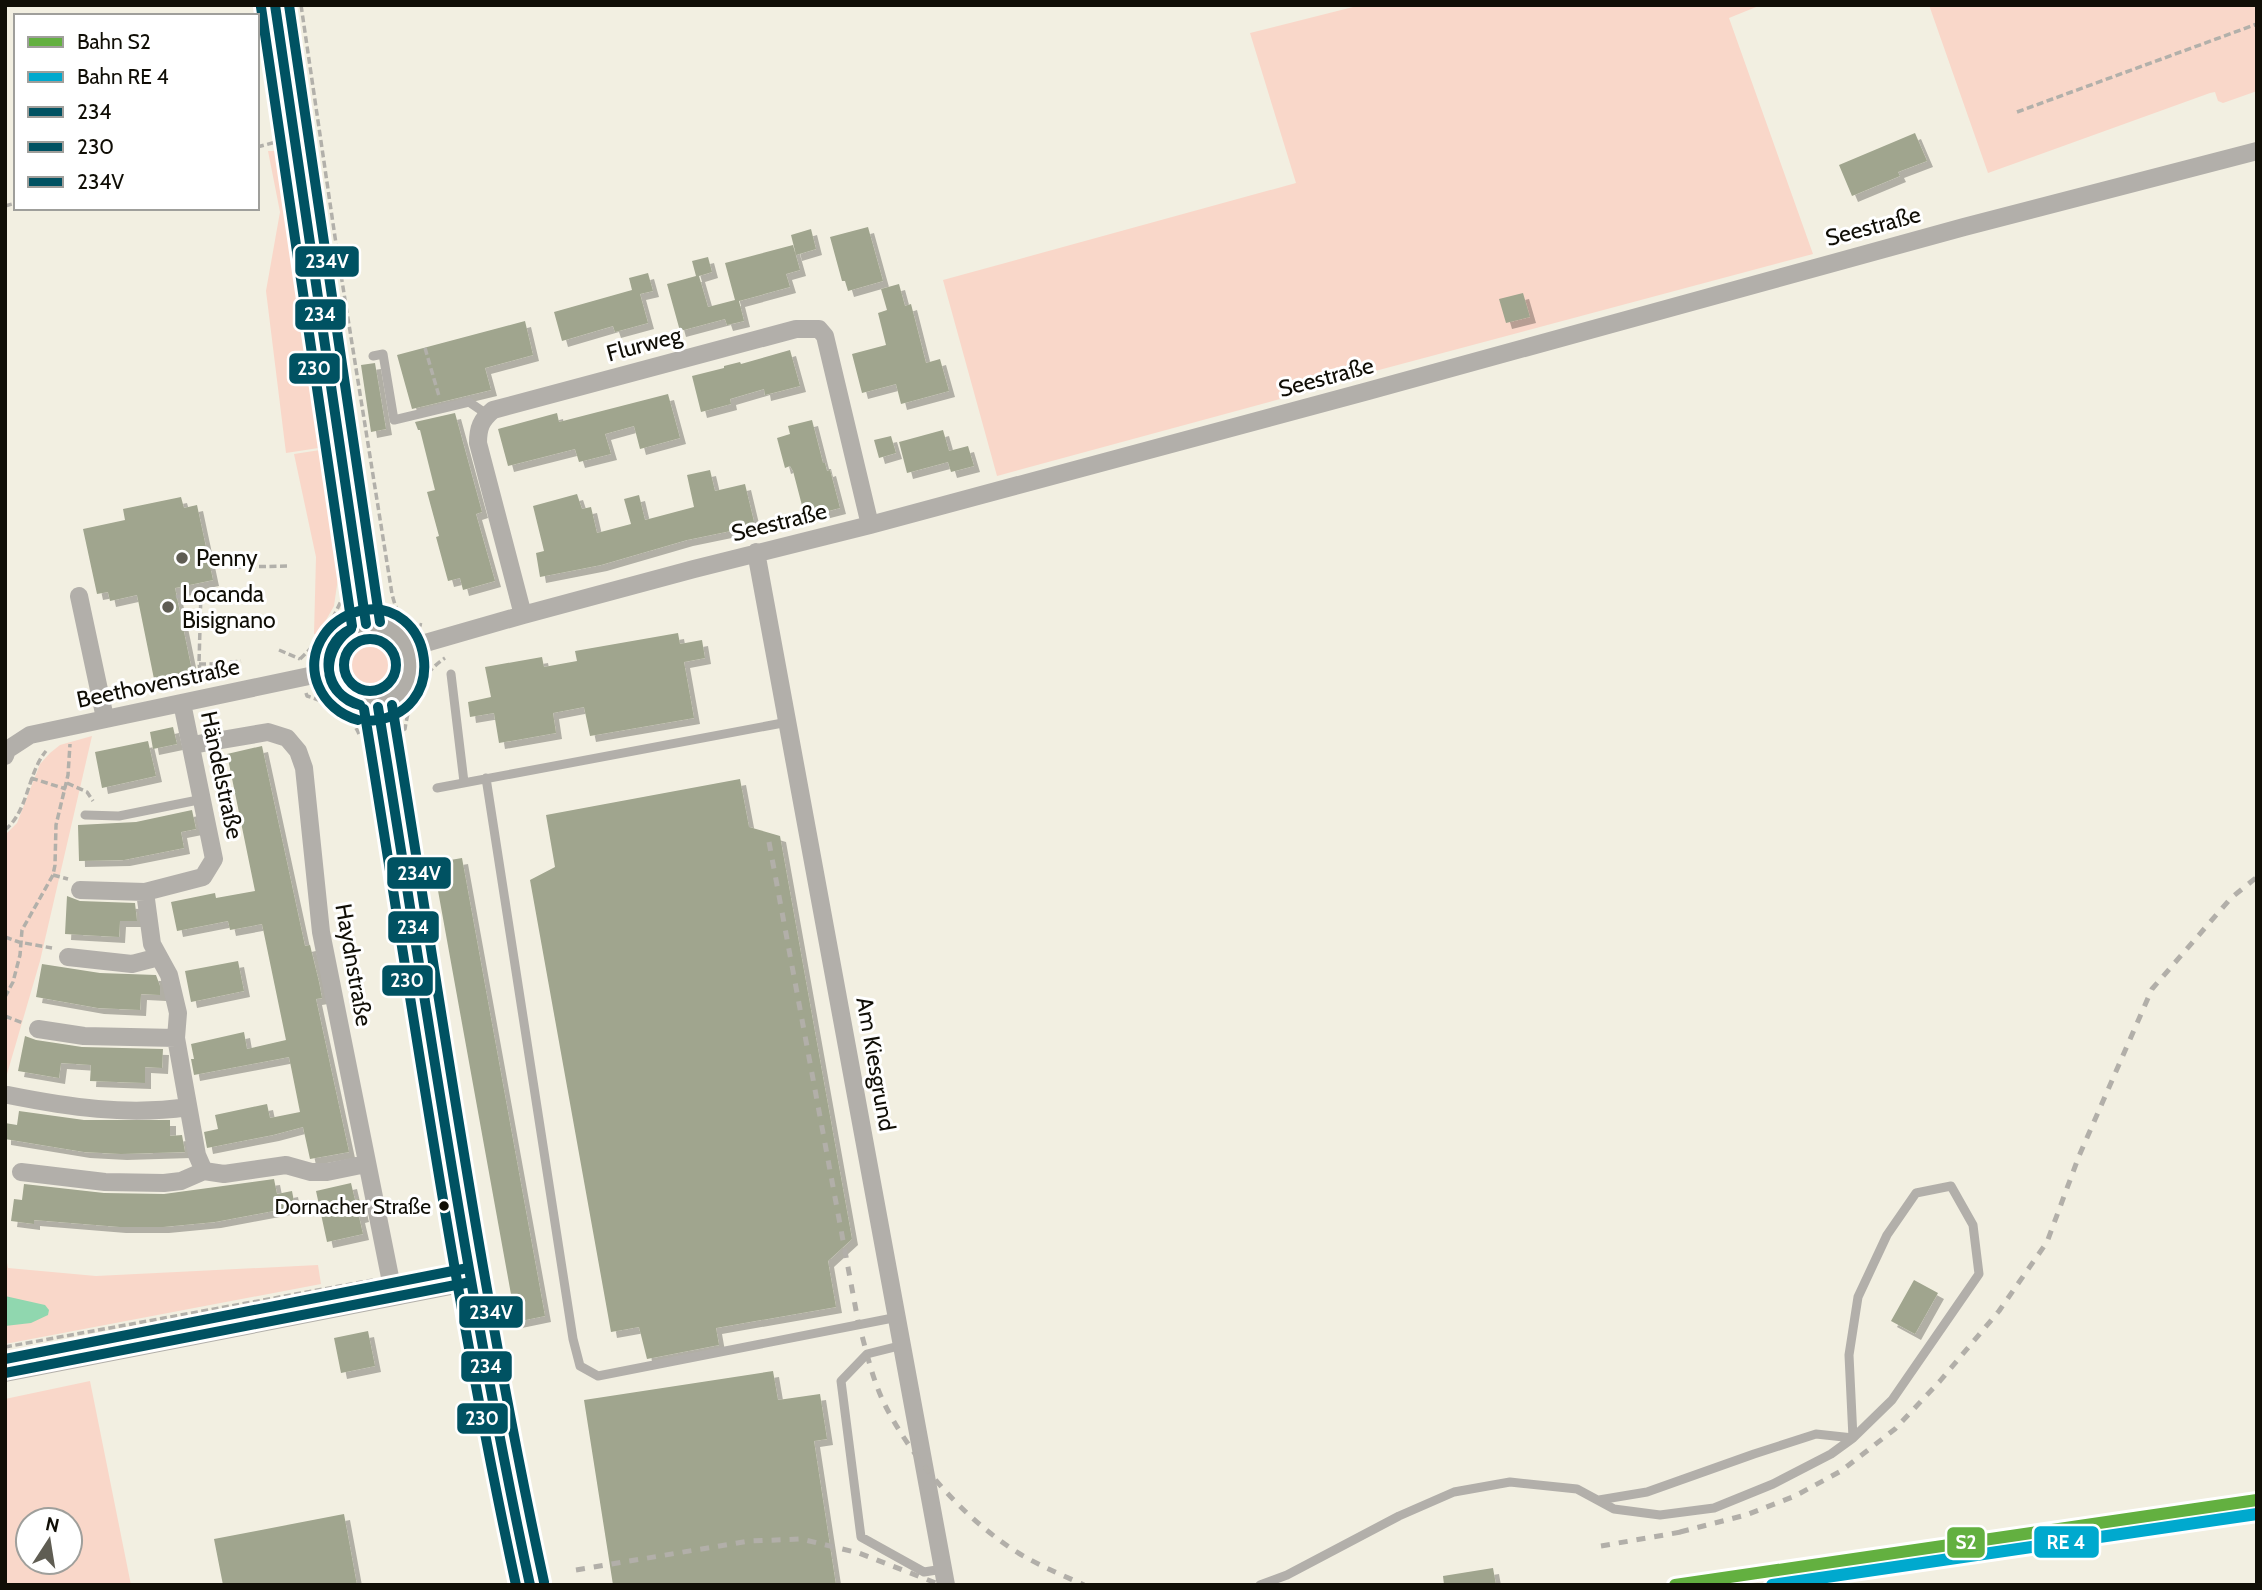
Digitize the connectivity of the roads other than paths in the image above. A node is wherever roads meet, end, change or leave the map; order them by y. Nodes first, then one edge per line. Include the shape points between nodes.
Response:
1 (275, 5) edge
2 (2257, 150) edge
3 (373, 356) dead end
4 (488, 415) junction
5 (870, 525) junction
6 (756, 552) junction
7 (79, 596) dead end
8 (523, 615) junction
9 (366, 624) junction
10 (408, 648) junction
11 (328, 672) junction
12 (451, 674) dead end
13 (182, 704) junction
14 (378, 707) junction
15 (105, 718) junction
16 (788, 722) junction
17 (192, 745) junction
18 (5, 756) edge
19 (486, 778) junction
20 (464, 782) junction
21 (437, 788) dead end
22 (202, 799) junction
23 (85, 815) dead end
24 (80, 890) dead end
25 (145, 892) junction
26 (159, 957) junction
27 (72, 958) road end
28 (38, 1029) dead end
29 (176, 1038) junction
30 (8, 1095) dead end
31 (188, 1107) junction
32 (366, 1164) junction
33 (204, 1171) junction
34 (21, 1172) dead end
35 (471, 1282) junction
36 (396, 1289) junction
37 (898, 1317) junction
38 (903, 1345) junction
39 (5, 1373) edge
40 (1853, 1438) junction
41 (1599, 1500) junction
42 (945, 1577) edge
43 (530, 1585) edge
44 (1260, 1585) edge

1 - 9 main road
2 - 5 street, Seestraße
3 - 4 lane via 383,354 394,420 469,402
4 - 5 street, Flurweg via 796,329 819,329 829,348
4 - 8 street via 478,429 478,443
5 - 6 street, Seestraße
6 - 8 street, Seestraße
6 - 16 street, Am Kiesgrund
7 - 15 street
8 - 10 street, Seestraße
9 - 10 main road via 390,629
9 - 11 main road via 341,635 328,659
10 - 14 main road via 411,673 407,685 390,703
11 - 13 street, Beethovenstraße
11 - 14 main road via 332,685 351,704
12 - 20 lane
13 - 15 street, Beethovenstraße
13 - 17 street, Händelstraße
14 - 35 main road
15 - 18 street, Beethovenstraße via 30,735
16 - 19 lane
16 - 37 street, Am Kiesgrund
17 - 22 street, Händelstraße
17 - 32 street, Haydnstraße via 268,732 287,738 298,751 304,768 321,932
19 - 20 lane
19 - 37 lane via 580,1366 598,1376
20 - 21 lane
22 - 23 lane via 119,816
22 - 25 street, Händelstraße via 214,859 204,877
24 - 25 street, Händelstraße
25 - 26 street via 152,944
26 - 27 street via 132,964
26 - 29 street via 169,975 178,1013
28 - 29 street via 84,1036
29 - 31 street
30 - 31 street via 129,1111
31 - 33 street
32 - 33 street via 327,1172 286,1165 224,1174
32 - 36 street, Haydnstraße
33 - 34 street via 164,1183 105,1182
35 - 36 street
35 - 43 main road via 504,1473
36 - 39 street
37 - 38 street, Am Kiesgrund
38 - 42 street, Am Kiesgrund
38 - 42 lane via 867,1354 841,1381 861,1537 924,1572
40 - 40 lane via 1892,1400 1979,1274 1973,1225 1951,1186 1916,1193 1887,1235 1858,1297 1849,1355
40 - 41 lane via 1816,1434 1647,1492
40 - 41 lane via 1773,1484 1714,1508 1660,1515 1614,1510
41 - 44 lane via 1577,1489 1510,1482 1454,1492

